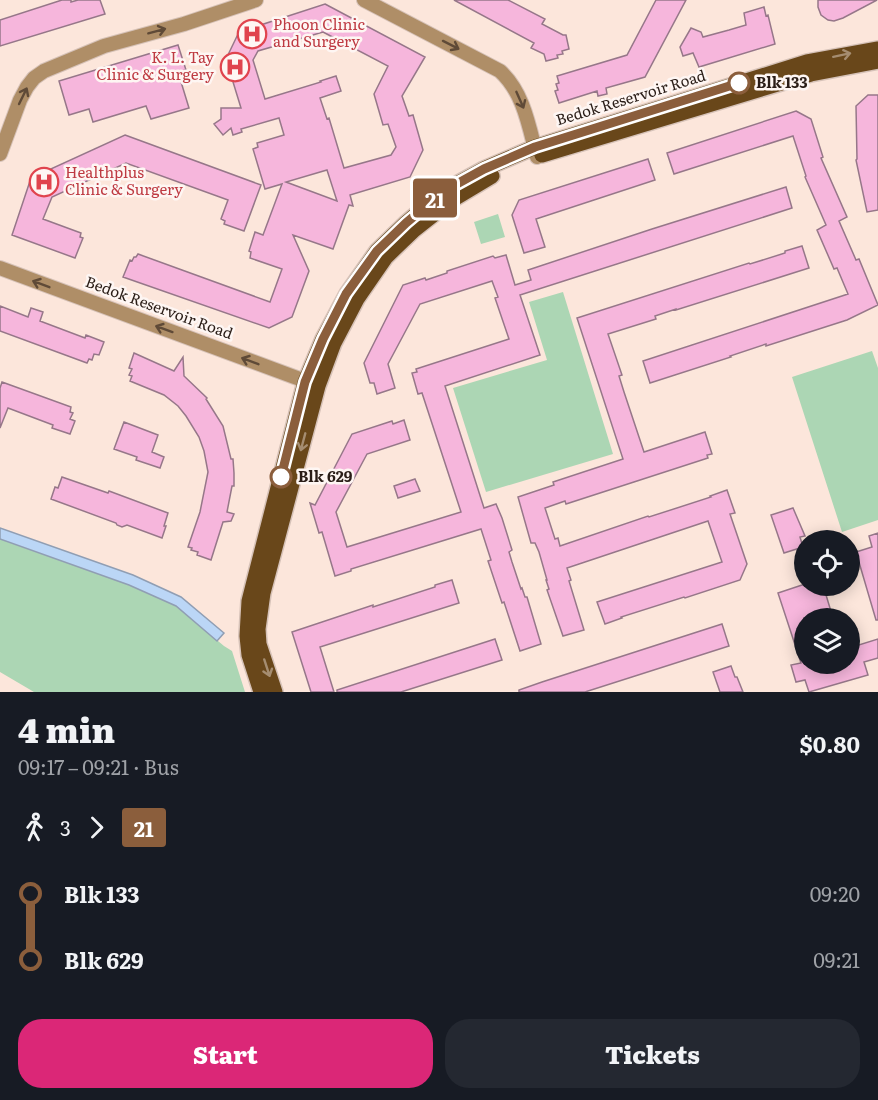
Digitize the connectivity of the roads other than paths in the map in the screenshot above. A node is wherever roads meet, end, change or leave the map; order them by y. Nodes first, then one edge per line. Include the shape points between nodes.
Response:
1 (256, 0) edge
2 (364, 0) edge
3 (878, 49) edge
4 (878, 61) edge
5 (809, 68) junction
6 (536, 152) junction
7 (0, 154) edge
8 (0, 268) edge
9 (312, 384) junction
10 (261, 692) edge
11 (275, 692) edge

7 -> 1 street via 20,100 34,78 44,71 105,46
2 -> 6 street via 500,71 522,101
5 -> 3 main road, Bedok Reservoir Road
4 - 5 main road, Bedok Reservoir Road
5 - 6 main road, Bedok Reservoir Road
6 - 9 main road, Bedok Reservoir Road via 484,169 444,191 377,251 346,294 323,339
9 -> 8 street, Bedok Reservoir Road
9 - 10 main road, Bedok Reservoir Road via 249,601 249,655
9 -> 11 main road, Bedok Reservoir Road via 258,629

